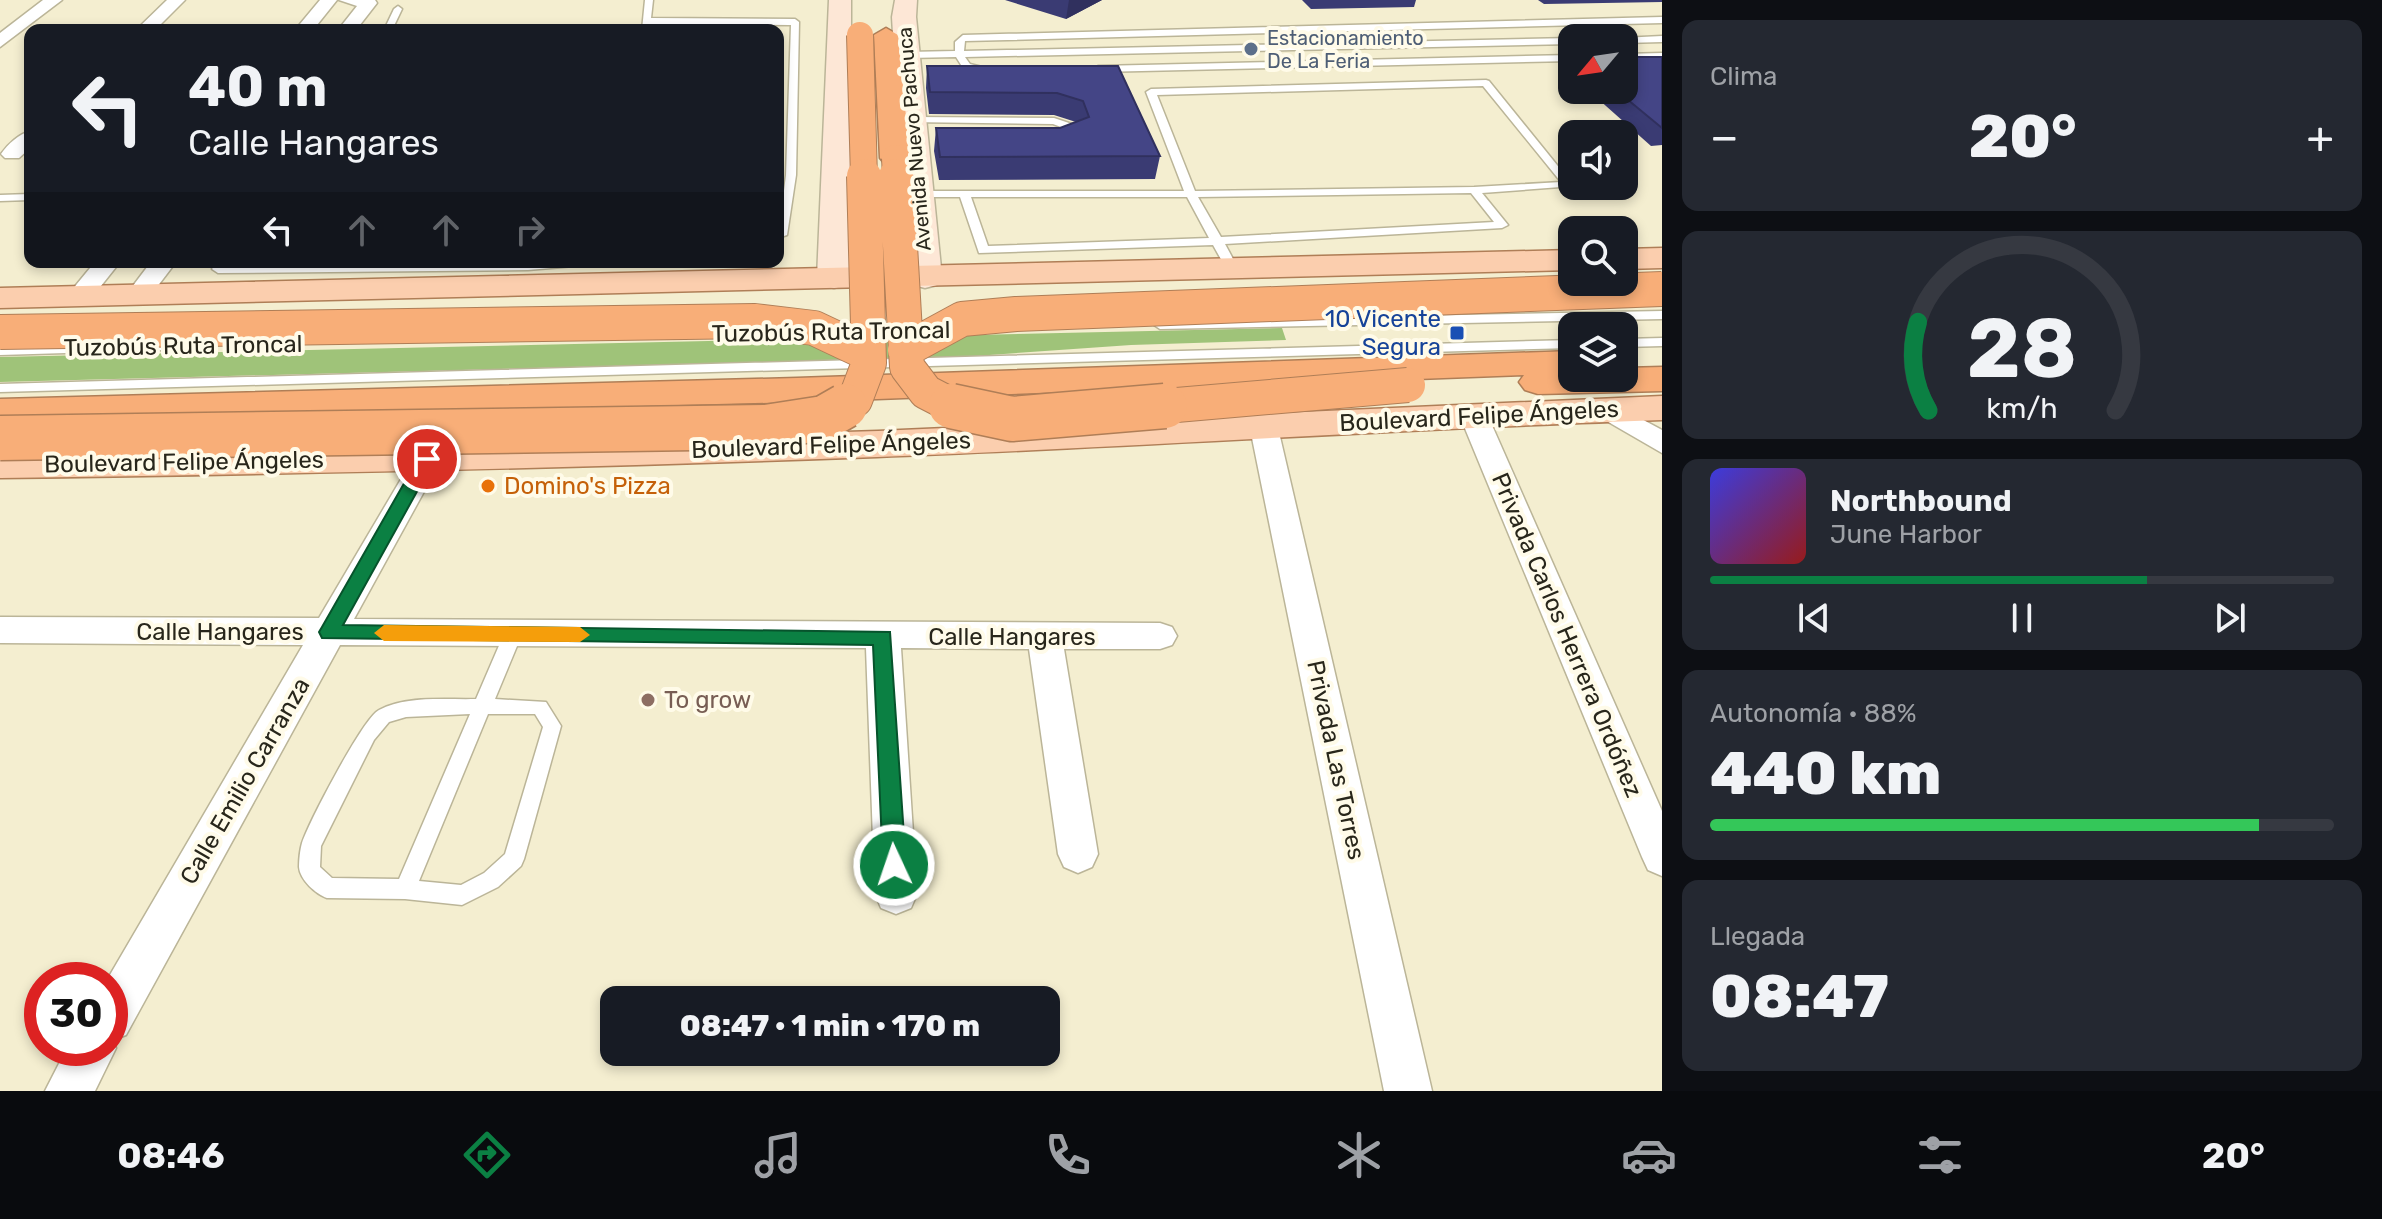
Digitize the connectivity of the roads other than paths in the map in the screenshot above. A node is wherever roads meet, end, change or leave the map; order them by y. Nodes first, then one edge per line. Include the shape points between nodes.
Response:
1 (54, 0) edge
2 (177, 0) edge
3 (197, 0) edge
4 (329, 0) edge
5 (347, 0) edge
6 (649, 0) edge
7 (840, 0) edge
8 (864, 0) edge
9 (889, 0) edge
10 (906, 0) edge
11 (398, 9) dead end
12 (1645, 20) junction
13 (1662, 20) edge
14 (151, 24) edge
15 (172, 24) edge
16 (309, 24) edge
17 (352, 24) edge
18 (391, 24) edge
19 (647, 24) edge
20 (774, 24) edge
21 (1307, 28) junction
22 (1662, 31) edge
23 (1662, 39) edge
24 (1638, 40) edge
25 (1558, 41) edge
26 (0, 42) edge
27 (885, 42) junction
28 (1324, 47) junction
29 (960, 55) junction
30 (1662, 56) edge
31 (1638, 57) edge
32 (1558, 58) edge
33 (1339, 65) junction
34 (1093, 69) edge
35 (1001, 71) edge
36 (920, 136) junction
37 (24, 143) edge
38 (1057, 145) edge
39 (24, 154) edge
40 (784, 165) edge
41 (792, 170) junction
42 (784, 175) edge
43 (1474, 190) junction
44 (919, 194) junction
45 (1191, 194) junction
46 (965, 195) junction
47 (24, 197) edge
48 (0, 198) edge
49 (784, 226) edge
50 (923, 243) junction
51 (1226, 256) junction
52 (1662, 258) edge
53 (1638, 259) edge
54 (1558, 260) edge
55 (834, 261) junction
56 (784, 263) edge
57 (103, 268) edge
58 (159, 268) edge
59 (219, 268) edge
60 (280, 268) edge
61 (691, 268) edge
62 (925, 278) junction
63 (1662, 289) edge
64 (138, 295) junction
65 (80, 296) junction
66 (0, 298) edge
67 (1662, 304) edge
68 (1662, 315) edge
69 (1150, 325) dead end
70 (1086, 327) dead end
71 (0, 332) edge
72 (415, 341) dead end
73 (886, 341) junction
74 (1662, 342) edge
75 (0, 343) edge
76 (1638, 343) edge
77 (1558, 344) edge
78 (207, 346) dead end
79 (0, 351) edge
80 (1662, 359) edge
81 (1638, 360) edge
82 (1558, 363) edge
83 (1662, 379) edge
84 (0, 388) edge
85 (1662, 408) edge
86 (1608, 410) junction
87 (0, 411) edge
88 (1473, 414) junction
89 (1264, 428) junction
90 (0, 438) edge
91 (1662, 443) edge
92 (427, 459) junction
93 (0, 464) edge
94 (0, 630) edge
95 (329, 632) junction
96 (513, 634) junction
97 (1160, 636) dead end
98 (883, 637) junction
99 (1045, 637) junction
100 (483, 706) junction
101 (1078, 854) dead end
102 (1662, 857) edge
103 (405, 889) junction
104 (896, 894) dead end
105 (128, 987) edge
106 (83, 1066) edge
107 (69, 1091) edge
108 (1408, 1091) edge

1 - 26 street
2 - 14 street
3 - 15 street
4 - 16 street
5 - 17 street via 369,3
6 - 19 lane
7 - 55 main road
8 - 27 main road
9 - 27 main road
10 - 27 main road, Avenida Nuevo Pachuca
11 - 18 lane
12 - 13 lane
12 - 21 lane
12 - 22 lane
20 - 41 lane via 795,22
21 - 28 lane
21 - 29 lane via 972,36 959,42
23 - 24 lane
25 - 28 lane
27 - 29 lane
27 - 36 main road, Avenida Nuevo Pachuca
27 - 73 highway, bridge
28 - 29 lane
28 - 33 lane
29 - 35 lane via 972,70
30 - 31 lane
32 - 33 lane
33 - 34 lane
36 - 38 lane via 1054,121 1074,128 1077,140
36 - 44 main road, Avenida Nuevo Pachuca
37 - 39 street via 12,154
40 - 41 lane
41 - 42 lane
41 - 49 lane
43 - 45 lane
43 - 45 lane via 1569,185 1486,83 1151,92
43 - 51 lane via 1502,225
44 - 46 lane
44 - 50 main road, Avenida Nuevo Pachuca
45 - 46 lane
45 - 51 lane
46 - 51 lane via 983,250
47 - 48 lane
50 - 55 main road
50 - 62 main road, Avenida Nuevo Pachuca
51 - 54 main road
51 - 62 main road
52 - 53 main road
55 - 56 main road
55 - 62 main road
57 - 65 street
58 - 64 street
59 - 60 lane
61 - 64 main road
63 - 73 highway, bridge via 1016,314 962,319
64 - 65 main road
65 - 66 main road
67 - 75 highway via 855,330
68 - 69 lane
70 - 73 lane, Tuzobús Ruta Troncal
71 - 73 highway, bridge via 755,321 800,322
72 - 73 lane, Tuzobús Ruta Troncal
73 - 83 highway, bridge via 918,389 953,408 1012,419 1408,385
73 - 90 highway, bridge via 869,363 855,400 824,418 766,427
74 - 76 lane
77 - 84 lane, Tuzobús Ruta Troncal
78 - 79 lane, Tuzobús Ruta Troncal
80 - 81 highway, Boulevard Felipe Ángeles
82 - 87 highway, Boulevard Felipe Ángeles
85 - 86 main road, Boulevard Felipe Ángeles
86 - 88 main road, Boulevard Felipe Ángeles
86 - 91 street
88 - 89 main road, Boulevard Felipe Ángeles
88 - 102 street, Privada Carlos Herrera Ordóñez
89 - 92 main road, Boulevard Felipe Ángeles
89 - 108 street, Privada Las Torres
92 - 93 main road, Boulevard Felipe Ángeles
92 - 95 street, Calle Emilio Carranza
94 - 95 street, Calle Hangares
95 - 96 street, Calle Hangares
95 - 105 street, Calle Emilio Carranza
96 - 98 street, Calle Hangares
96 - 100 lane
97 - 99 street, Calle Hangares
98 - 99 street, Calle Hangares
98 - 104 street
99 - 101 street
100 - 103 lane
100 - 103 lane via 540,707 552,726 514,859 491,880 462,895
100 - 103 lane via 406,709 383,716 367,734 311,845 309,870 327,888
106 - 107 street

